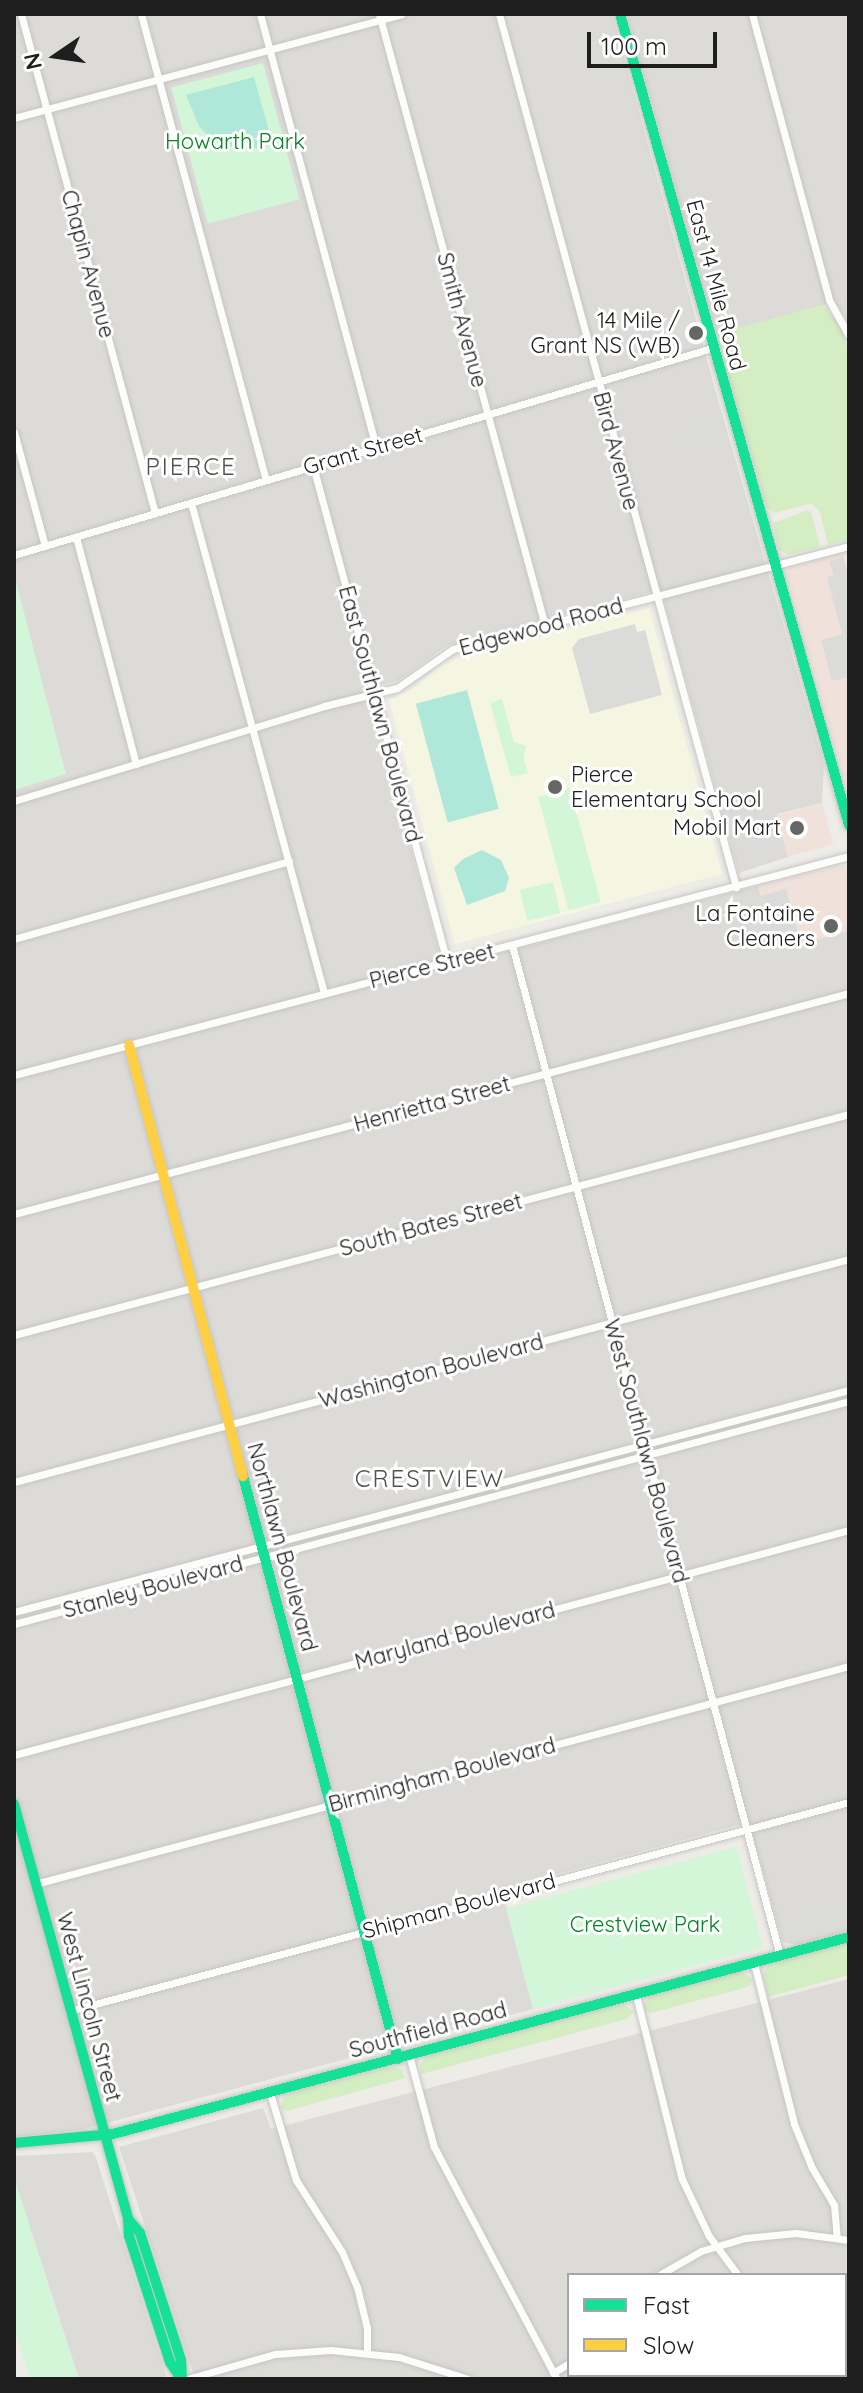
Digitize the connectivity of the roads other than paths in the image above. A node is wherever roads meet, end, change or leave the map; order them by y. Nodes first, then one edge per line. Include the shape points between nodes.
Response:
1 (21, 14) edge
2 (141, 14) edge
3 (260, 14) edge
4 (401, 14) edge
5 (499, 14) edge
6 (620, 14) edge
7 (752, 14) edge
8 (380, 17) edge
9 (269, 50) junction
10 (158, 79) junction
11 (47, 109) junction
12 (14, 118) edge
13 (849, 336) edge
14 (712, 348) junction
15 (598, 382) junction
16 (487, 415) junction
17 (14, 432) edge
18 (376, 447) junction
19 (313, 466) junction
20 (266, 480) junction
21 (191, 503) junction
22 (155, 513) junction
23 (76, 537) junction
24 (45, 546) junction
25 (849, 546) edge
26 (14, 555) edge
27 (774, 565) junction
28 (657, 596) junction
29 (545, 626) junction
30 (375, 694) junction
31 (252, 729) junction
32 (136, 764) junction
33 (14, 801) edge
34 (849, 825) edge
35 (849, 856) edge
36 (289, 861) junction
37 (736, 887) junction
38 (14, 939) edge
39 (512, 945) junction
40 (447, 962) junction
41 (324, 993) junction
42 (849, 993) edge
43 (129, 1045) junction
44 (545, 1074) junction
45 (14, 1075) edge
46 (849, 1114) edge
47 (163, 1175) junction
48 (575, 1187) junction
49 (14, 1214) edge
50 (849, 1259) edge
51 (193, 1289) junction
52 (612, 1323) junction
53 (14, 1335) edge
54 (849, 1390) edge
55 (813, 1399) junction
56 (849, 1401) edge
57 (816, 1410) junction
58 (229, 1425) junction
59 (644, 1444) junction
60 (647, 1455) junction
61 (14, 1482) edge
62 (446, 1496) junction
63 (450, 1508) junction
64 (849, 1530) edge
65 (263, 1552) junction
66 (679, 1576) junction
67 (129, 1582) junction
68 (132, 1593) junction
69 (14, 1612) edge
70 (14, 1624) edge
71 (849, 1666) edge
72 (297, 1679) junction
73 (713, 1703) junction
74 (14, 1755) edge
75 (849, 1802) edge
76 (14, 1804) edge
77 (330, 1805) junction
78 (746, 1830) junction
79 (35, 1884) junction
80 (364, 1932) junction
81 (849, 1937) edge
82 (780, 1956) junction
83 (754, 1963) junction
84 (636, 1995) junction
85 (69, 2011) junction
86 (403, 2057) junction
87 (270, 2093) junction
88 (103, 2136) junction
89 (14, 2143) edge
90 (837, 2237) junction
91 (849, 2240) edge
92 (716, 2246) junction
93 (663, 2273) edge
94 (736, 2273) edge
95 (367, 2352) junction
96 (555, 2376) edge
97 (183, 2379) edge
98 (468, 2379) edge

1 - 11 street, Chapin Avenue
2 - 10 street
3 - 9 street
4 - 8 street
5 - 15 street, Bird Avenue
6 - 14 main road, East 14 Mile Road
7 - 13 street via 829,300
8 - 9 street
8 - 16 street, Smith Avenue
9 - 10 street
9 - 18 street
10 - 11 street
10 - 20 street
11 - 12 street
11 - 22 street, Chapin Avenue
14 - 15 street, Grant Street
14 - 27 main road, East 14 Mile Road
15 - 16 street, Grant Street
15 - 28 street, Bird Avenue
16 - 18 street, Grant Street
16 - 29 street, Smith Avenue
17 - 24 street
18 - 19 street, Grant Street
19 - 20 street, Grant Street
19 - 30 street, East Southlawn Boulevard
20 - 21 street, Grant Street
21 - 22 street, Grant Street
21 - 31 street
22 - 23 street, Grant Street
23 - 24 street, Grant Street
23 - 32 street
24 - 26 street, Grant Street
25 - 27 street, Edgewood Road
27 - 28 street, Edgewood Road
27 - 34 main road, East 14 Mile Road
28 - 29 street, Edgewood Road
28 - 37 street, Bird Avenue
29 - 30 street, Edgewood Road via 453,649 407,683
30 - 31 street, Edgewood Road
30 - 40 street, East Southlawn Boulevard
31 - 32 street, Edgewood Road
31 - 36 street
32 - 33 street, Edgewood Road
35 - 37 street, Pierce Street
36 - 38 street
36 - 41 street
37 - 39 street, Pierce Street
39 - 40 street, Pierce Street
39 - 44 street, West Southlawn Boulevard
40 - 41 street, Pierce Street
41 - 43 street, Pierce Street
42 - 44 street, Henrietta Street
43 - 45 street, Pierce Street
43 - 47 main road, Northlawn Boulevard
44 - 47 street, Henrietta Street
44 - 48 street, West Southlawn Boulevard
46 - 48 street, South Bates Street
47 - 49 street, Henrietta Street
47 - 51 main road, Northlawn Boulevard
48 - 51 street, South Bates Street
48 - 52 street, West Southlawn Boulevard
50 - 52 street, Washington Boulevard
51 - 53 street, South Bates Street
51 - 58 main road, Northlawn Boulevard
52 - 58 street, Washington Boulevard
52 - 59 street, West Southlawn Boulevard
54 - 55 street, Stanley Boulevard
55 - 57 street
55 - 59 street, Stanley Boulevard
56 - 57 street, Stanley Boulevard
57 - 60 street, Stanley Boulevard
58 - 61 street, Washington Boulevard
58 - 65 main road, Northlawn Boulevard
59 - 60 street, West Southlawn Boulevard
59 - 62 street, Stanley Boulevard
60 - 63 street, Stanley Boulevard
60 - 66 street, West Southlawn Boulevard
62 - 63 street
62 - 65 street, Stanley Boulevard
63 - 65 street, Stanley Boulevard
64 - 66 street, Maryland Boulevard
65 - 67 street, Stanley Boulevard
65 - 68 street, Stanley Boulevard
65 - 72 main road, Northlawn Boulevard
66 - 72 street, Maryland Boulevard
66 - 73 street, West Southlawn Boulevard
67 - 68 street
67 - 69 street, Stanley Boulevard
68 - 70 street, Stanley Boulevard
71 - 73 street, Birmingham Boulevard
72 - 74 street, Maryland Boulevard
72 - 77 main road, Northlawn Boulevard
73 - 77 street, Birmingham Boulevard
73 - 78 street, West Southlawn Boulevard
75 - 78 street, Shipman Boulevard
76 - 79 main road, West Lincoln Street
77 - 79 street, Birmingham Boulevard
77 - 80 main road, Northlawn Boulevard
78 - 80 street, Shipman Boulevard
78 - 82 street, West Southlawn Boulevard
79 - 85 main road, West Lincoln Street
80 - 85 street, Shipman Boulevard
80 - 86 main road, Northlawn Boulevard
81 - 82 main road, Southfield Road
82 - 83 main road, Southfield Road
83 - 84 main road, Southfield Road
83 - 90 street via 794,2124 834,2205
84 - 86 main road, Southfield Road
84 - 92 street via 679,2170
85 - 88 main road, West Lincoln Street
86 - 87 main road, Southfield Road
86 - 96 street, Northlawn Boulevard via 434,2147
87 - 88 main road, Southfield Road
87 - 95 street via 296,2180 354,2278 367,2328
88 - 89 main road, Southfield Road
88 - 97 main road, West Lincoln Street via 170,2362
90 - 91 street
90 - 92 street via 780,2234
92 - 93 street
92 - 94 street
95 - 97 street via 293,2352
95 - 98 street

